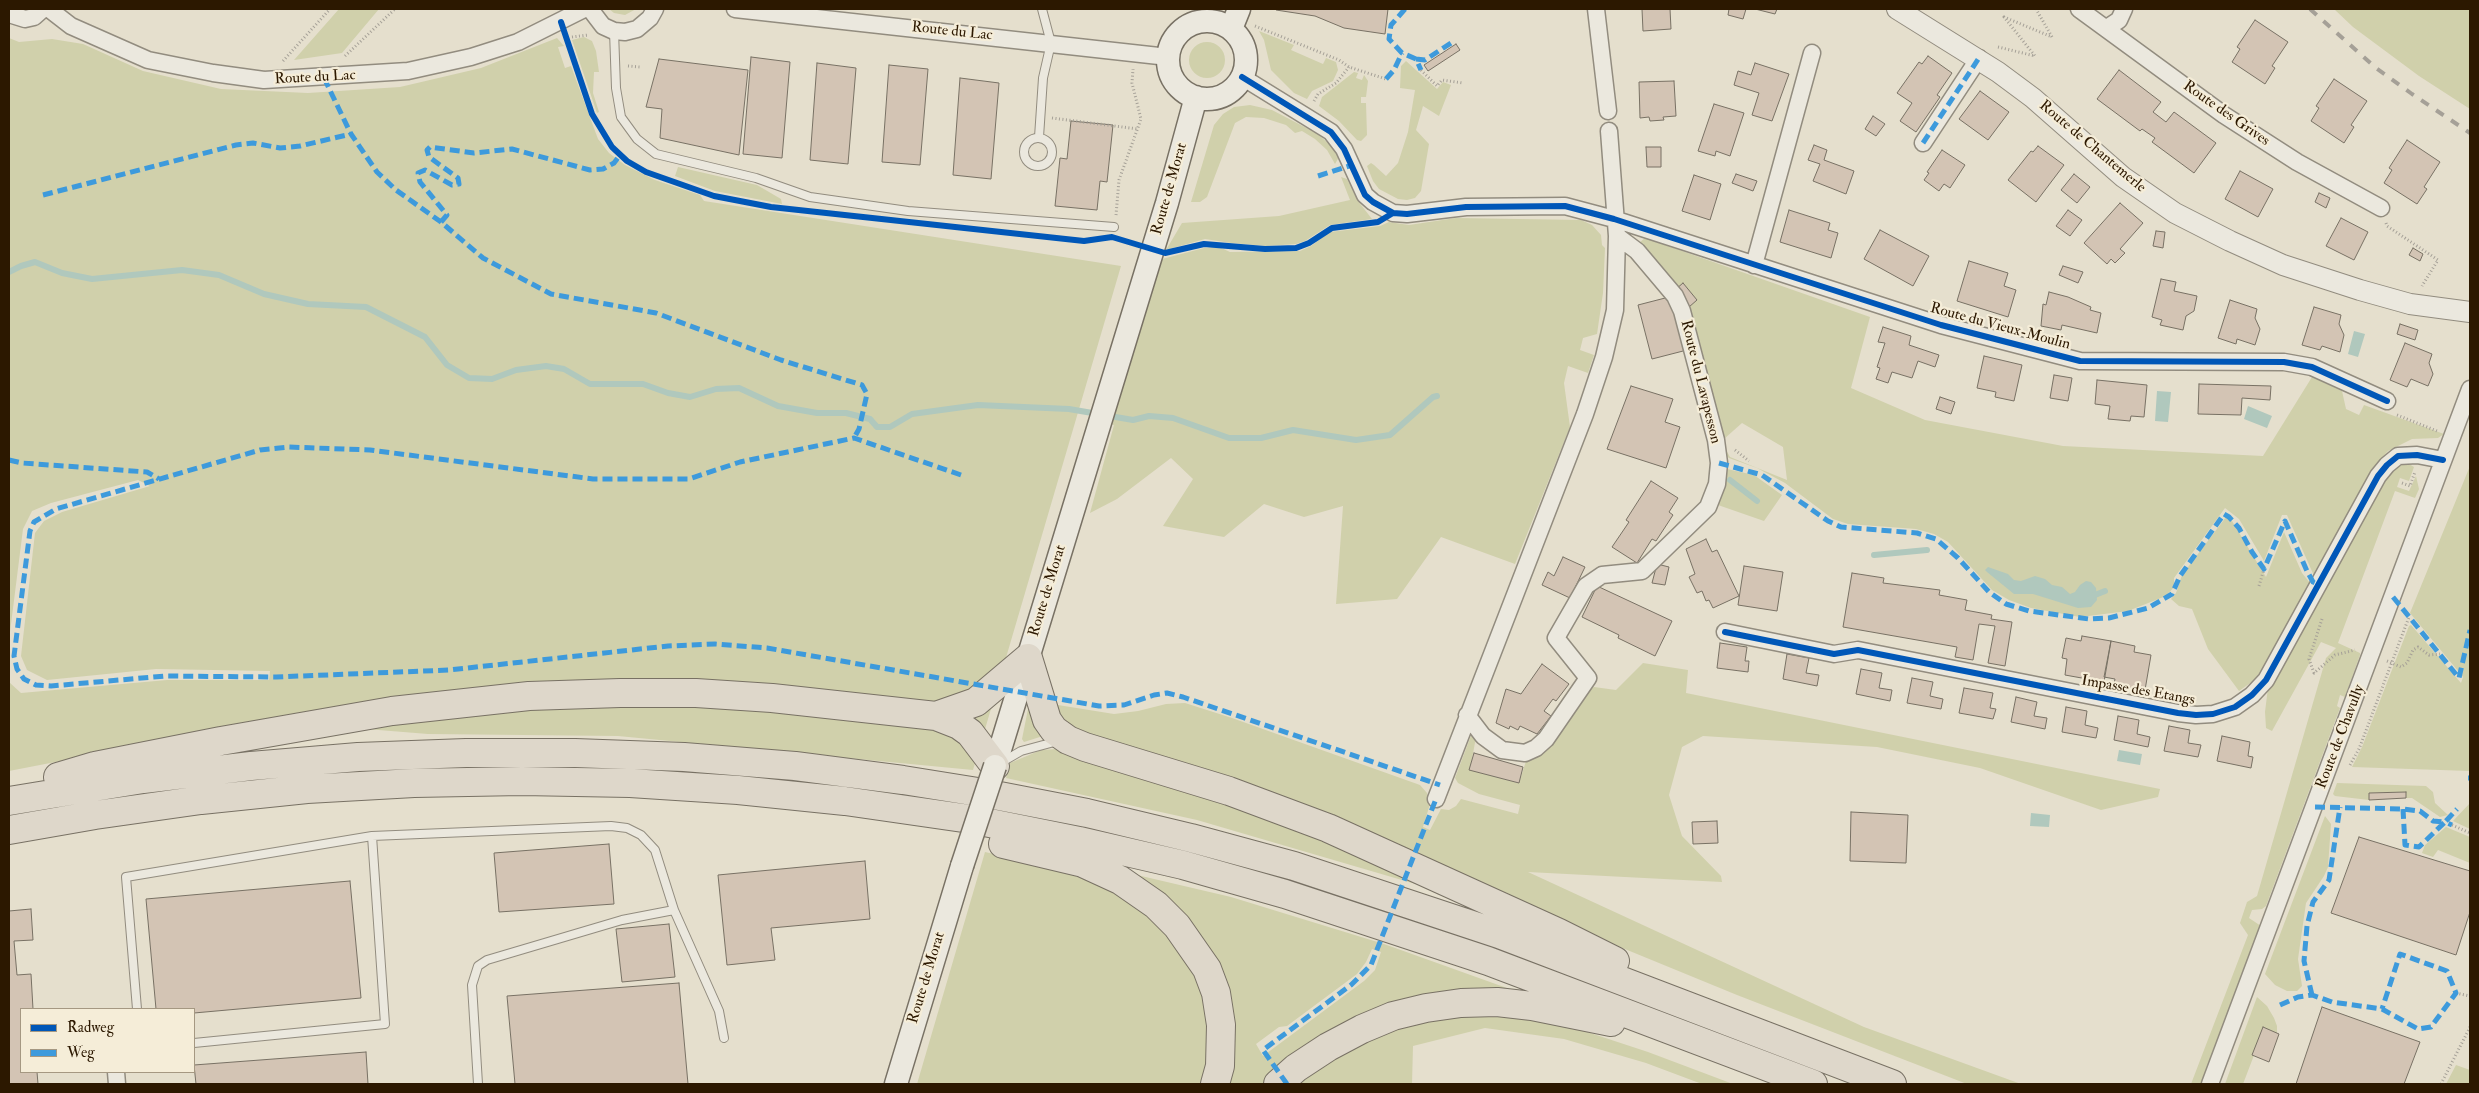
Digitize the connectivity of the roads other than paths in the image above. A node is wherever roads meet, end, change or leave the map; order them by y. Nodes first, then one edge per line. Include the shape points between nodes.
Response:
1 (43, 9) edge
2 (49, 9) edge
3 (584, 9) edge
4 (590, 9) edge
5 (655, 9) edge
6 (735, 9) edge
7 (1042, 9) edge
8 (1596, 9) edge
9 (1897, 9) edge
10 (2079, 9) edge
11 (2124, 9) edge
12 (9, 14) edge
13 (1204, 15) edge
14 (1235, 19) edge
15 (2107, 28) junction
16 (614, 31) junction
17 (1051, 43) junction
18 (1812, 53) dead end
19 (1168, 57) junction
20 (1979, 58) junction
21 (1242, 77) junction
22 (1196, 97) junction
23 (1608, 111) dead end
24 (1609, 131) dead end
25 (1038, 137) dead end
26 (1923, 143) dead end
27 (2381, 208) road end
28 (1614, 219) junction
29 (1115, 223) road end
30 (1617, 236) junction
31 (1754, 264) junction
32 (2470, 312) edge
33 (2470, 389) edge
34 (2387, 401) road end
35 (2443, 460) junction
36 (1725, 632) dead end
37 (1028, 658) junction
38 (1467, 715) junction
39 (936, 716) junction
40 (1068, 740) junction
41 (995, 766) junction
42 (9, 791) edge
43 (1436, 799) dead end
44 (9, 801) edge
45 (845, 801) junction
46 (9, 830) edge
47 (372, 836) junction
48 (674, 910) junction
49 (137, 1008) edge
50 (1739, 1025) junction
51 (724, 1038) dead end
52 (195, 1043) edge
53 (1710, 1044) junction
54 (478, 1084) edge
55 (896, 1084) edge
56 (1215, 1084) edge
57 (1278, 1084) edge
58 (1813, 1084) edge
59 (1892, 1084) edge
60 (2210, 1084) edge

1 - 12 street via 34,17 25,19
2 - 3 street, Route du Lac via 72,26 148,60 264,80 408,71 518,42
4 - 16 street via 603,26
5 - 16 street via 637,29
6 - 17 street, Route du Lac
7 - 17 lane
8 - 23 street
9 - 20 street, Route de Chantemerle
10 - 15 street, Route des Grives
11 - 15 street via 2119,20
13 - 14 main road via 1217,22
13 - 19 main road via 1174,39
14 - 21 main road via 1246,54
15 - 27 street, Route des Grives via 2224,115 2297,162
16 - 29 lane via 616,88 621,117 637,140 656,154 756,178 810,197 908,211
17 - 19 street, Route du Lac
17 - 25 lane via 1043,78
18 - 31 street
19 - 22 main road via 1175,82 1184,92
20 - 26 street
20 - 32 street, Route de Chantemerle via 2033,98 2123,176 2175,213 2291,268 2410,304
21 - 22 main road via 1223,95 1210,99
21 - 28 street, Route du Vieux-Moulin via 1331,132 1344,148 1365,195 1384,210 1407,214 1466,207 1565,206
22 - 37 main road, Route de Morat via 1167,203
24 - 28 street
28 - 30 street
28 - 31 street, Route du Vieux-Moulin
30 - 38 street via 1614,310 1604,357 1585,414
30 - 38 street, Route du Lavapesson via 1637,251 1675,296 1682,311 1716,440 1719,463 1716,484 1708,506 1642,571 1602,576 1586,586 1556,638 1588,678 1546,739 1525,753 1502,750 1483,736
31 - 34 street, Route du Vieux-Moulin via 1941,325 2080,361 2284,362 2312,368
33 - 35 street, Route de Chavully
35 - 36 street, Impasse des Etangs via 2418,455 2398,456 2387,465 2266,680 2235,707 2213,714 2178,713 1858,650 1834,654
35 - 60 street, Route de Chavully
37 - 39 highway via 976,702
37 - 40 highway via 1047,720
37 - 41 main road, Route de Morat
38 - 43 street
39 - 41 highway via 970,733
39 - 42 highway via 772,698 696,694 529,696 350,718 95,766
40 - 41 lane via 1021,751
40 - 50 highway via 1256,800 1357,840 1559,933
41 - 55 main road, Route de Morat, bridge
44 - 50 highway via 206,771 412,754 629,754 850,773 1043,804 1251,854 1499,934
45 - 46 highway via 630,783 414,783 201,800
45 - 53 highway via 1006,826 1235,879 1438,943
45 - 56 highway via 910,826 999,842 1083,863 1120,880 1156,905 1195,948 1216,993 1222,1026 1220,1066
47 - 48 lane via 626,828 641,835 655,850
47 - 49 lane via 126,877
47 - 52 lane via 385,1024
48 - 51 lane via 720,1011
48 - 54 lane via 622,920 487,960 478,966 472,985
50 - 59 highway
53 - 57 highway via 1532,1006 1497,1002 1461,1003 1393,1016 1362,1029 1328,1047
53 - 58 highway

